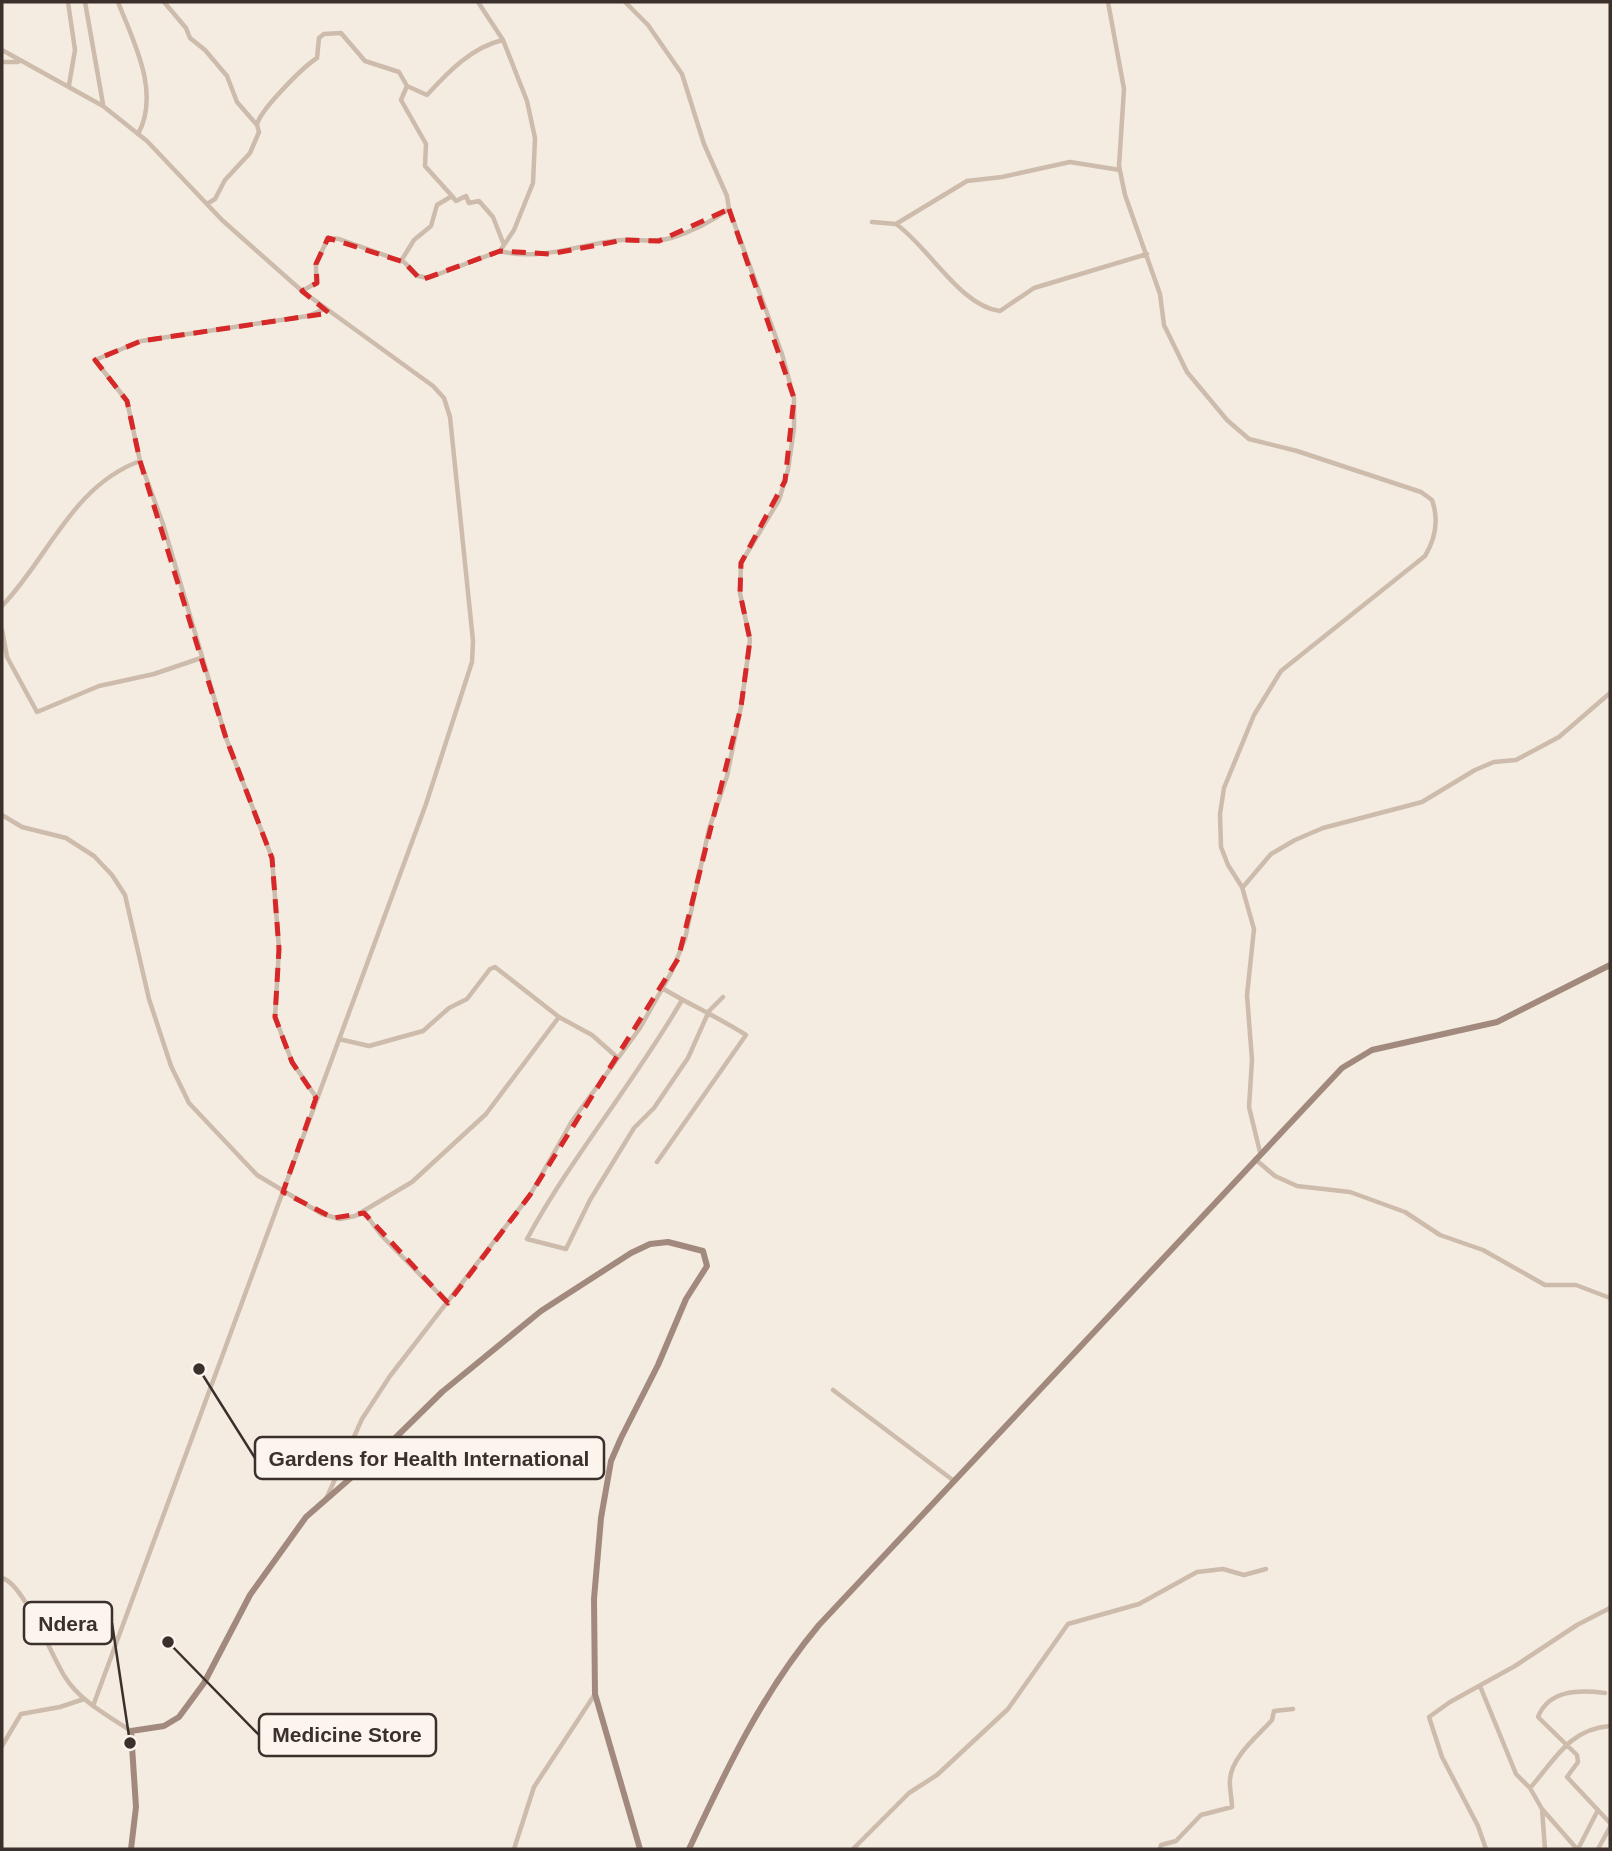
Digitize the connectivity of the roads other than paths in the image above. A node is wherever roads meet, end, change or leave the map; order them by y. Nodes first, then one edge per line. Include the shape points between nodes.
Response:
1 (68, 2) edge
2 (85, 2) edge
3 (118, 2) edge
4 (164, 2) edge
5 (478, 2) edge
6 (625, 2) edge
7 (1108, 2) edge
8 (503, 40) junction
9 (2, 50) edge
10 (2, 62) edge
11 (19, 62) junction
12 (69, 85) junction
13 (407, 86) junction
14 (103, 106) junction
15 (257, 125) junction
16 (138, 134) junction
17 (1120, 170) junction
18 (452, 196) junction
19 (207, 204) junction
20 (729, 209) junction
21 (872, 222) dead end
22 (896, 224) junction
23 (502, 248) junction
24 (1147, 254) junction
25 (401, 261) junction
26 (302, 291) junction
27 (325, 309) junction
28 (140, 461) junction
29 (2, 606) edge
30 (2, 630) edge
31 (201, 658) junction
32 (1610, 693) edge
33 (2, 815) edge
34 (1242, 887) junction
35 (1610, 965) edge
36 (662, 988) junction
37 (723, 997) dead end
38 (682, 1000) junction
39 (709, 1011) junction
40 (559, 1017) junction
41 (340, 1039) junction
42 (618, 1058) junction
43 (316, 1098) junction
44 (1260, 1152) junction
45 (1254, 1159) junction
46 (657, 1163) dead end
47 (283, 1192) junction
48 (364, 1212) junction
49 (1610, 1298) edge
50 (447, 1303) junction
51 (833, 1390) dead end
52 (955, 1481) junction
53 (327, 1497) junction
54 (1266, 1569) dead end
55 (2, 1578) edge
56 (1610, 1608) edge
57 (1480, 1686) junction
58 (1605, 1693) dead end
59 (595, 1694) junction
60 (84, 1699) junction
61 (93, 1706) junction
62 (1293, 1709) dead end
63 (1610, 1726) edge
64 (131, 1731) junction
65 (1566, 1744) junction
66 (2, 1746) edge
67 (1530, 1788) junction
68 (1542, 1809) junction
69 (1598, 1810) junction
70 (1610, 1825) edge
71 (131, 1849) edge
72 (514, 1849) edge
73 (640, 1849) edge
74 (689, 1849) edge
75 (853, 1849) edge
76 (1160, 1849) edge
77 (1486, 1849) edge
78 (1545, 1849) edge
79 (1578, 1849) edge
80 (1598, 1849) edge

1 - 12 street via 75,50
2 - 14 street
3 - 16 street via 143,68 145,108
4 - 15 street via 190,38 227,76 237,102
5 - 8 street
6 - 20 street via 648,25 682,74
7 - 17 street via 1124,89
8 - 13 street via 477,51 427,95
8 - 23 street via 520,78 535,138 533,183
9 - 11 street
10 - 11 street
11 - 12 street
12 - 14 street
13 - 15 street via 399,72 365,61 345,36 324,34 319,38 317,58 298,71 259,116
13 - 18 street via 401,100 426,144 425,166
14 - 16 street
15 - 19 street via 258,137 250,153
16 - 19 street
17 - 22 street via 1070,162 970,180
17 - 24 street
18 - 23 street via 456,201 466,196 469,203 479,201 493,217
18 - 25 street via 437,205 431,226 414,240
19 - 26 street
20 - 23 street via 660,241 617,241 551,254
20 - 36 street via 782,354 794,398 794,428 779,499 741,563 740,593 750,640 737,732 707,837 685,939
21 - 22 street
22 - 24 street via 961,290 1000,311 1034,288
23 - 25 street via 428,278
24 - 34 street via 1174,349 1187,372 1238,431 1261,444 1297,451 1421,492 1432,500 1436,515 1434,537 1425,556 1291,662 1260,703 1233,761 1220,814 1223,855
25 - 26 street via 328,238 316,264 316,283
26 - 27 street
27 - 28 street via 309,316 141,341 94,360 127,401
27 - 41 street via 444,398 450,416 473,641 472,662 456,714
28 - 29 street via 108,477 84,497
28 - 31 street
30 - 31 street via 7,657 37,712 99,686
31 - 43 street via 243,789 272,858 279,949 275,1017 292,1062
32 - 34 street via 1559,737 1516,760 1475,770 1422,802 1295,840 1270,854
33 - 47 street via 22,827 66,838 94,856 112,875 125,895 141,972 184,1095 242,1162
34 - 44 street via 1255,937 1247,995 1252,1060 1249,1107
35 - 44 main road via 1497,1022 1371,1050 1342,1068
36 - 38 street
36 - 42 street
37 - 39 street
38 - 39 street
38 - 39 street via 579,1152 527,1240 566,1249 634,1128 654,1108 688,1058
39 - 46 street via 746,1035
40 - 41 street via 495,967 467,999 423,1031 369,1046
40 - 42 street via 592,1035
40 - 48 street via 478,1122 412,1182
41 - 43 street
42 - 50 street via 572,1121 522,1207
43 - 47 street
44 - 45 main road
45 - 49 street via 1297,1186 1350,1192 1405,1212 1440,1235 1483,1250 1545,1285 1576,1285
45 - 52 main road
47 - 48 street via 333,1217
47 - 61 street
48 - 50 street
50 - 53 street via 362,1419
51 - 52 street
52 - 74 main road via 789,1662 731,1758
53 - 59 main road via 442,1392 572,1289 650,1244 668,1242 703,1251 704,1275 686,1299 611,1461 596,1566
53 - 64 main road via 306,1517 250,1595 204,1683 179,1717 164,1726
54 - 75 street via 1244,1575 1223,1569 1197,1572 1139,1604 1068,1624 1008,1709 937,1776 909,1793
55 - 60 street via 16,1589 66,1680
56 - 57 street
57 - 67 street via 1507,1757
57 - 77 street via 1429,1717 1442,1757
58 - 65 street via 1566,1693 1543,1707 1538,1717
59 - 72 street via 534,1787
59 - 73 main road
60 - 61 street
60 - 66 street via 20,1714
61 - 64 street
62 - 76 street via 1274,1711 1272,1720 1236,1764 1230,1779 1232,1807 1199,1816 1176,1841
63 - 65 street via 1589,1729
64 - 71 main road via 136,1807
65 - 67 street
65 - 69 street via 1578,1758 1567,1777
67 - 68 street
68 - 78 street
68 - 79 street
69 - 70 street
69 - 79 street
70 - 80 street

